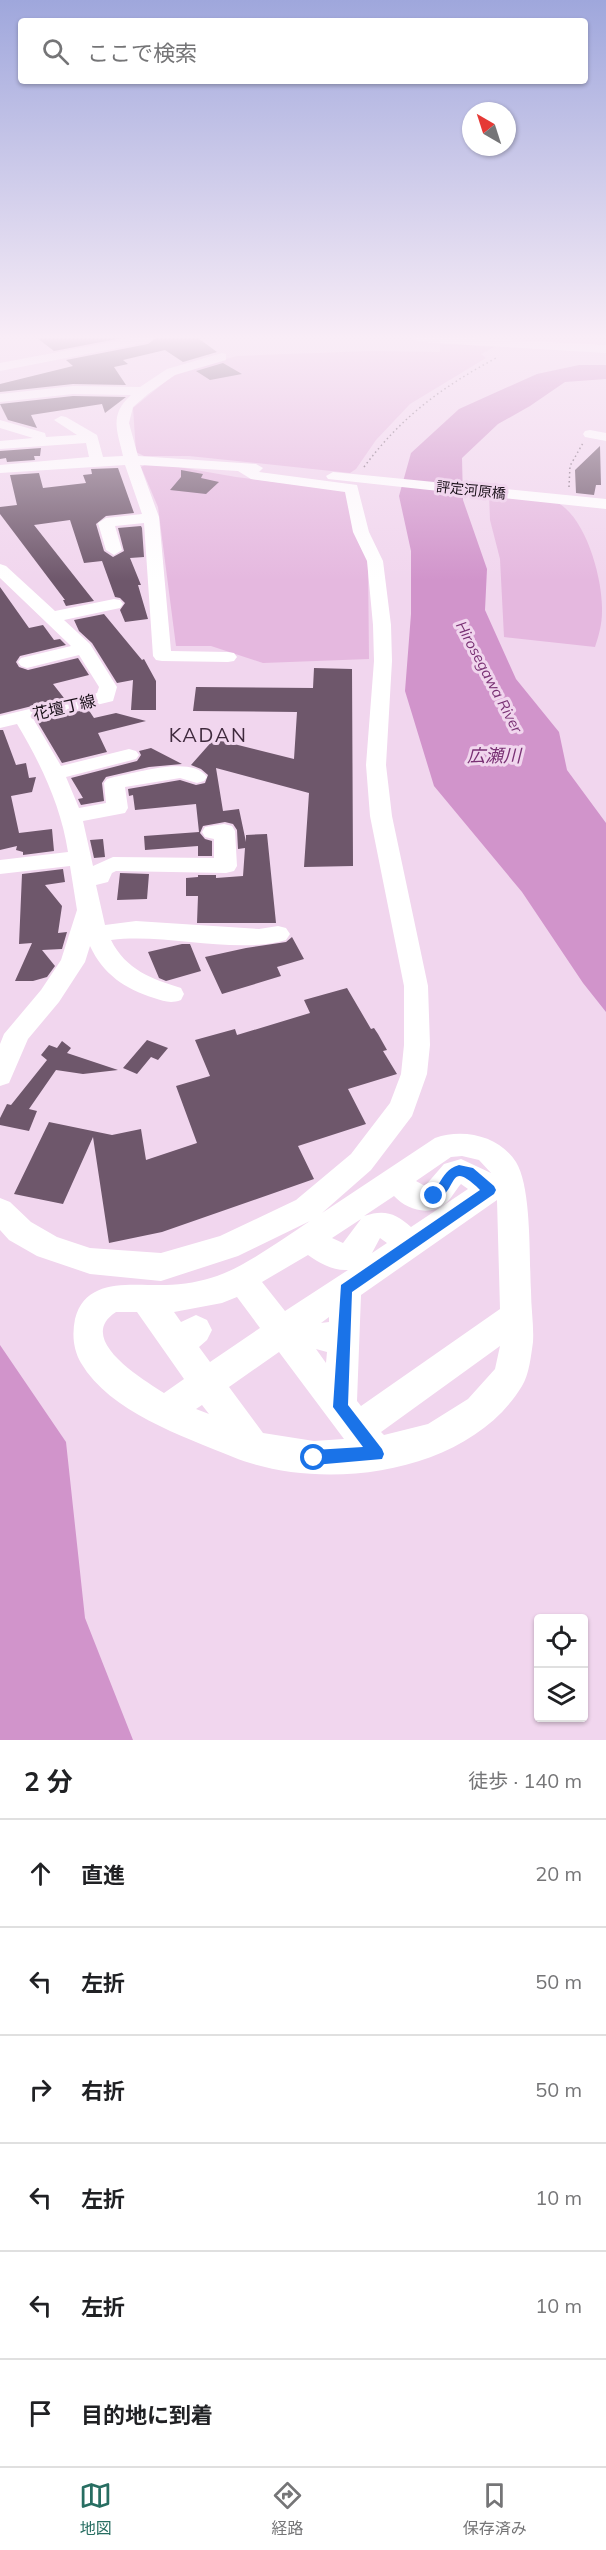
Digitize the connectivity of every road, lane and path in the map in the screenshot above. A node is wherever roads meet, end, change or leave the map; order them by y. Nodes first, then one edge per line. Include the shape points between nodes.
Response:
1 (123, 419) edge
2 (403, 419) edge
3 (61, 420) dead end
4 (0, 424) edge
5 (590, 434) joint
6 (606, 437) edge
7 (92, 438) junction
8 (48, 441) junction
9 (0, 445) edge
10 (131, 460) junction
11 (97, 461) junction
12 (242, 467) junction
13 (0, 469) edge
14 (356, 478) junction
15 (568, 484) dead end
16 (606, 504) edge
17 (151, 517) junction
18 (114, 550) dead end
19 (0, 569) edge
20 (22, 592) junction
21 (0, 598) edge
22 (114, 604) dead end
23 (53, 617) junction
24 (84, 648) junction
25 (228, 657) dead end
26 (27, 662) dead end
27 (23, 717) junction
28 (0, 722) edge
29 (129, 756) dead end
30 (56, 773) junction
31 (197, 777) dead end
32 (70, 816) junction
33 (225, 831) dead end
34 (0, 867) edge
35 (80, 868) junction
36 (93, 923) junction
37 (278, 934) dead end
38 (172, 994) dead end
39 (0, 1076) edge
40 (498, 1184) junction
41 (0, 1211) edge
42 (310, 1237) junction
43 (409, 1245) junction
44 (242, 1280) junction
45 (346, 1289) junction
46 (145, 1298) junction
47 (516, 1316) junction
48 (282, 1332) junction
49 (206, 1383) junction
50 (164, 1412) junction
51 (349, 1418) junction
52 (253, 1448) junction
53 (377, 1454) junction

1 - 10 street
2 - 14 path
3 - 7 street
4 - 8 street
5 - 6 street
5 - 15 path via 572,460
7 - 8 street
7 - 11 street
8 - 9 street
10 - 11 street
10 - 12 street via 180,460
10 - 17 street
11 - 13 street
12 - 14 street, 評定河原橋
12 - 41 street via 251,475 352,488 361,532 375,561 383,661 376,765 381,816 416,986 414,1074 402,1108 385,1134 352,1170 306,1209 227,1247 161,1267 90,1261 48,1247 20,1231
14 - 16 street, 評定河原橋
17 - 18 street via 105,519
17 - 25 street via 162,656
19 - 20 street, 花壇丁線
20 - 21 street
20 - 23 street, 花壇丁線
22 - 23 street
23 - 24 street, 花壇丁線
24 - 26 street
24 - 27 street, 花壇丁線 via 108,687 106,697
27 - 28 street
27 - 30 street, 花壇丁線
29 - 30 street
30 - 32 street, 花壇丁線
31 - 32 street via 182,771 114,783 117,808
32 - 35 street, 花壇丁線
33 - 35 street via 226,866 113,864 102,869 100,877
34 - 35 street
35 - 36 street, 花壇丁線
36 - 37 street via 259,937
36 - 38 street via 108,957 134,981
36 - 39 street via 50,996 17,1034
40 - 42 street via 505,1169 487,1150 445,1146
40 - 43 street
40 - 47 street via 512,1200
42 - 43 street via 326,1253 350,1256 362,1245 368,1230 379,1224 393,1228
42 - 44 street
43 - 45 street
44 - 46 street via 222,1289 170,1299
44 - 48 street
45 - 48 street
45 - 51 street via 333,1337
46 - 49 street via 187,1337
46 - 50 street via 113,1298 102,1304 92,1315 88,1333 92,1352 110,1376
47 - 51 street
47 - 53 street via 517,1341 510,1376 480,1410 434,1439
48 - 49 street
48 - 51 street
49 - 50 street
49 - 52 street
50 - 52 street
51 - 53 street
52 - 53 street via 314,1458

